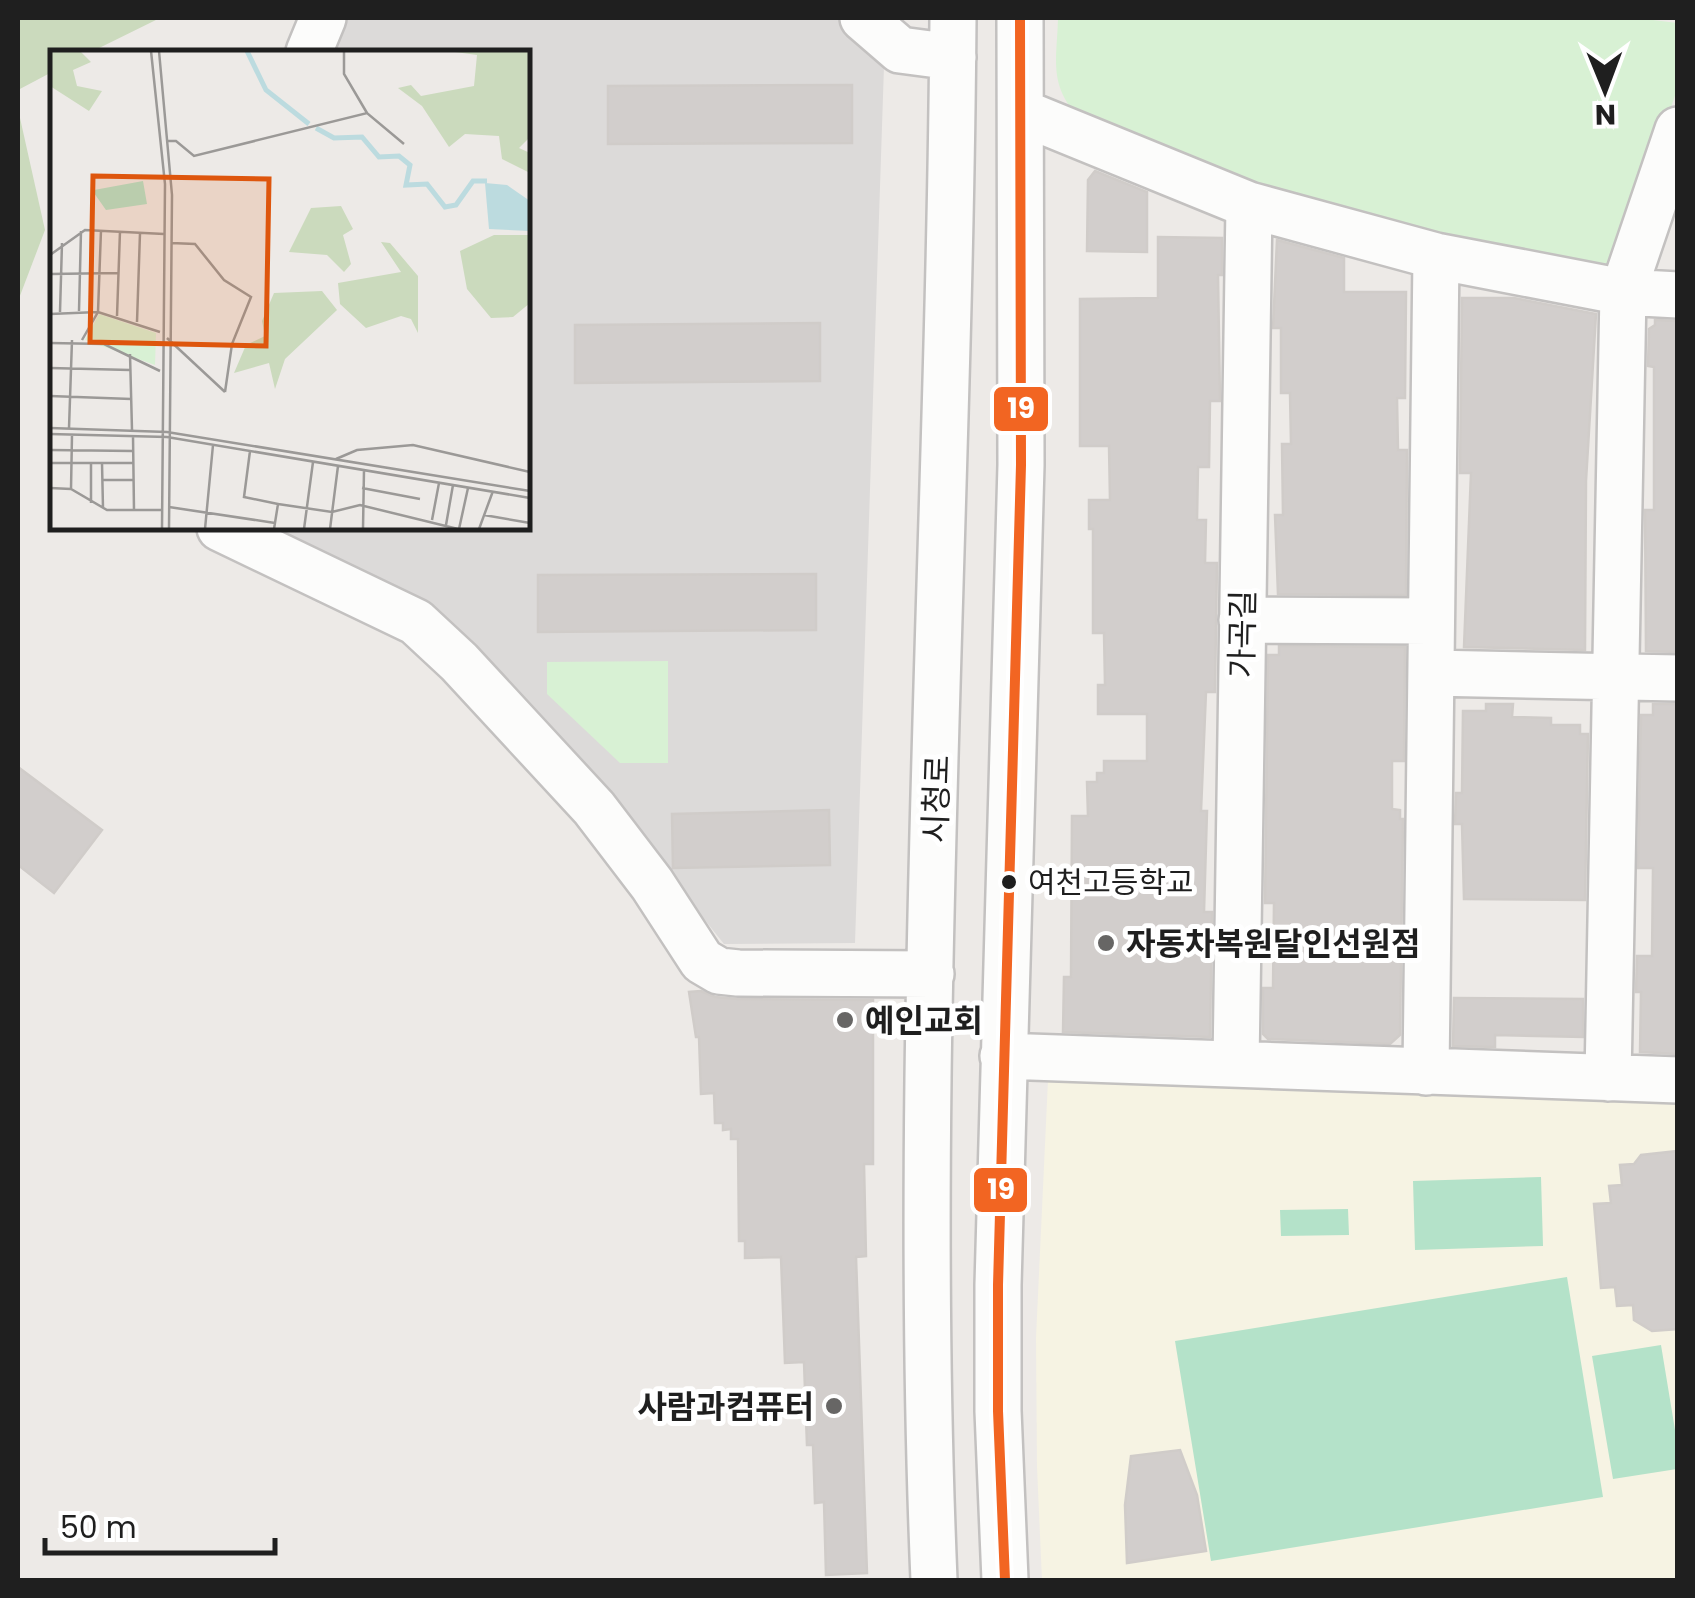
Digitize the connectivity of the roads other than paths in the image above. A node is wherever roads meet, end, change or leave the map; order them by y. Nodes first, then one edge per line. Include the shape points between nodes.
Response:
1 (323, 18) edge
2 (863, 18) edge
3 (1020, 18) edge
4 (953, 37) edge
5 (310, 50) edge
6 (1020, 112) junction
7 (1678, 130) edge
8 (1249, 205) junction
9 (1436, 256) junction
10 (1622, 292) junction
11 (1678, 295) edge
12 (1021, 466) junction
13 (946, 467) junction
14 (224, 530) edge
15 (1242, 620) junction
16 (1431, 621) junction
17 (1432, 673) junction
18 (1615, 676) junction
19 (1678, 678) edge
20 (931, 974) junction
21 (1003, 1056) junction
22 (1236, 1064) junction
23 (1426, 1072) junction
24 (1608, 1078) junction
25 (1678, 1080) edge
26 (934, 1580) edge
27 (1005, 1580) edge

1 - 5 street
2 - 4 street via 900,50
3 - 6 street
4 - 13 street, 시청로
6 - 8 street
6 - 12 street
7 - 10 street
8 - 9 street
8 - 15 street, 가곡길
9 - 10 street
9 - 16 street
10 - 11 street
10 - 18 street
12 - 13 street
12 - 21 street
13 - 20 street, 시청로
14 - 20 street via 416,622 594,808 702,961 738,973
15 - 16 street
15 - 22 street, 가곡길
16 - 17 street
17 - 18 street
17 - 23 street
18 - 19 street
18 - 24 street
20 - 26 street, 시청로 via 926,1328
21 - 22 street
21 - 27 street via 998,1411
22 - 23 street
23 - 24 street
24 - 25 street

